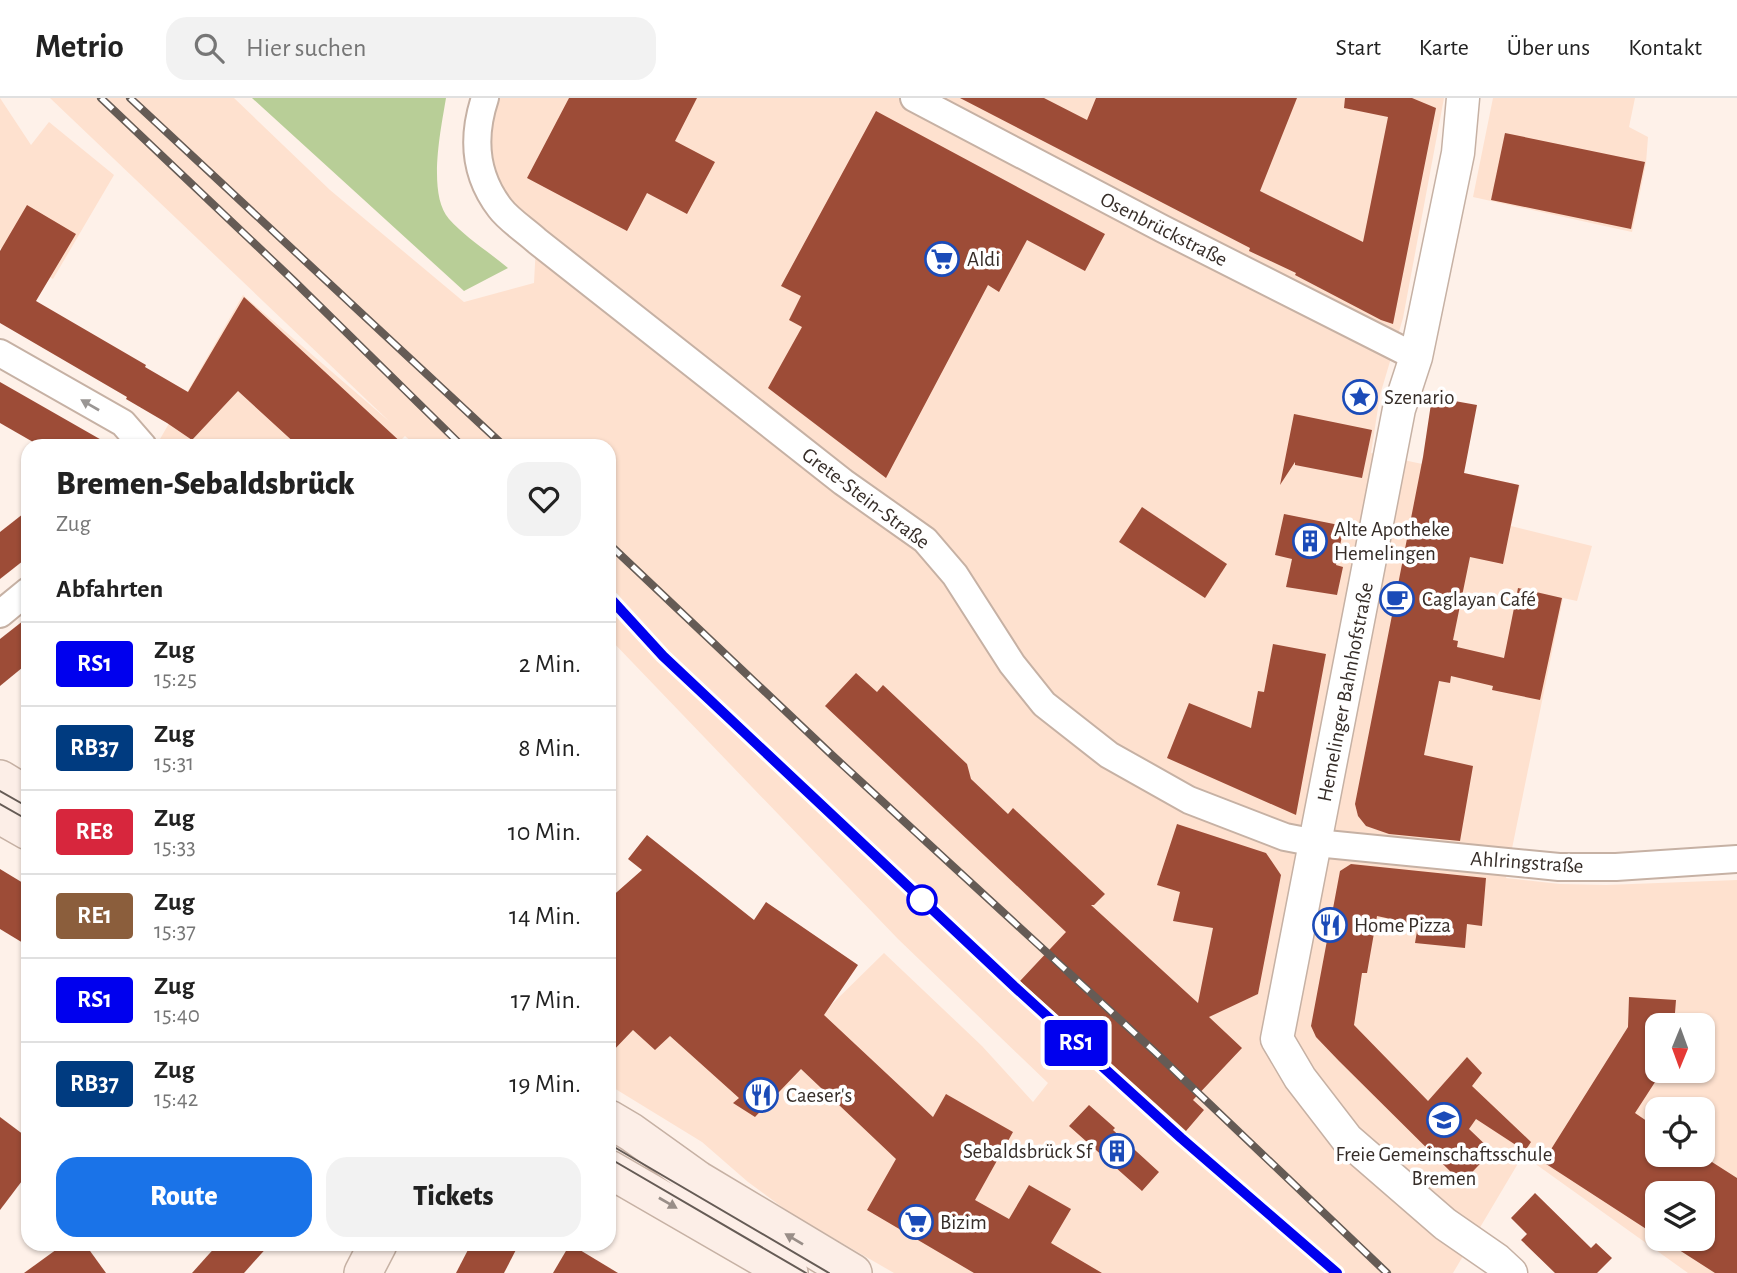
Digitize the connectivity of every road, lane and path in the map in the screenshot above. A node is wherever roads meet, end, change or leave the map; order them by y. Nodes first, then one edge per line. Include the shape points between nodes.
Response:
1 (485, 98) edge
2 (914, 98) edge
3 (1463, 98) edge
4 (0, 353) edge
5 (1416, 357) junction
6 (137, 439) edge
7 (21, 597) edge
8 (0, 614) edge
9 (0, 779) edge
10 (21, 792) edge
11 (0, 815) edge
12 (21, 827) edge
13 (1316, 843) junction
14 (1737, 859) edge
15 (616, 1123) edge
16 (616, 1172) edge
17 (1446, 1224) junction
18 (789, 1273) edge
19 (853, 1273) edge
20 (1474, 1273) edge
21 (1511, 1273) edge

1 - 13 street, Grete-Stein-Straße via 475,149 489,192 501,210 833,474 925,540 955,575 1012,664 1044,704 1109,755 1189,800 1285,837
2 - 5 street, Osenbrückstraße
3 - 5 street, Hemelinger Bahnhofstraße via 1458,153
6 -> 4 street via 123,423
5 - 13 street, Hemelinger Bahnhofstraße via 1399,409
7 - 8 street
9 - 10 main road
11 - 12 main road
13 - 14 street, Ahlringstraße via 1559,867
13 - 17 street, Hemelinger Bahnhofstraße via 1277,1040 1347,1139
19 -> 15 main road via 698,1180
16 -> 18 main road
17 - 20 street
17 - 21 street

